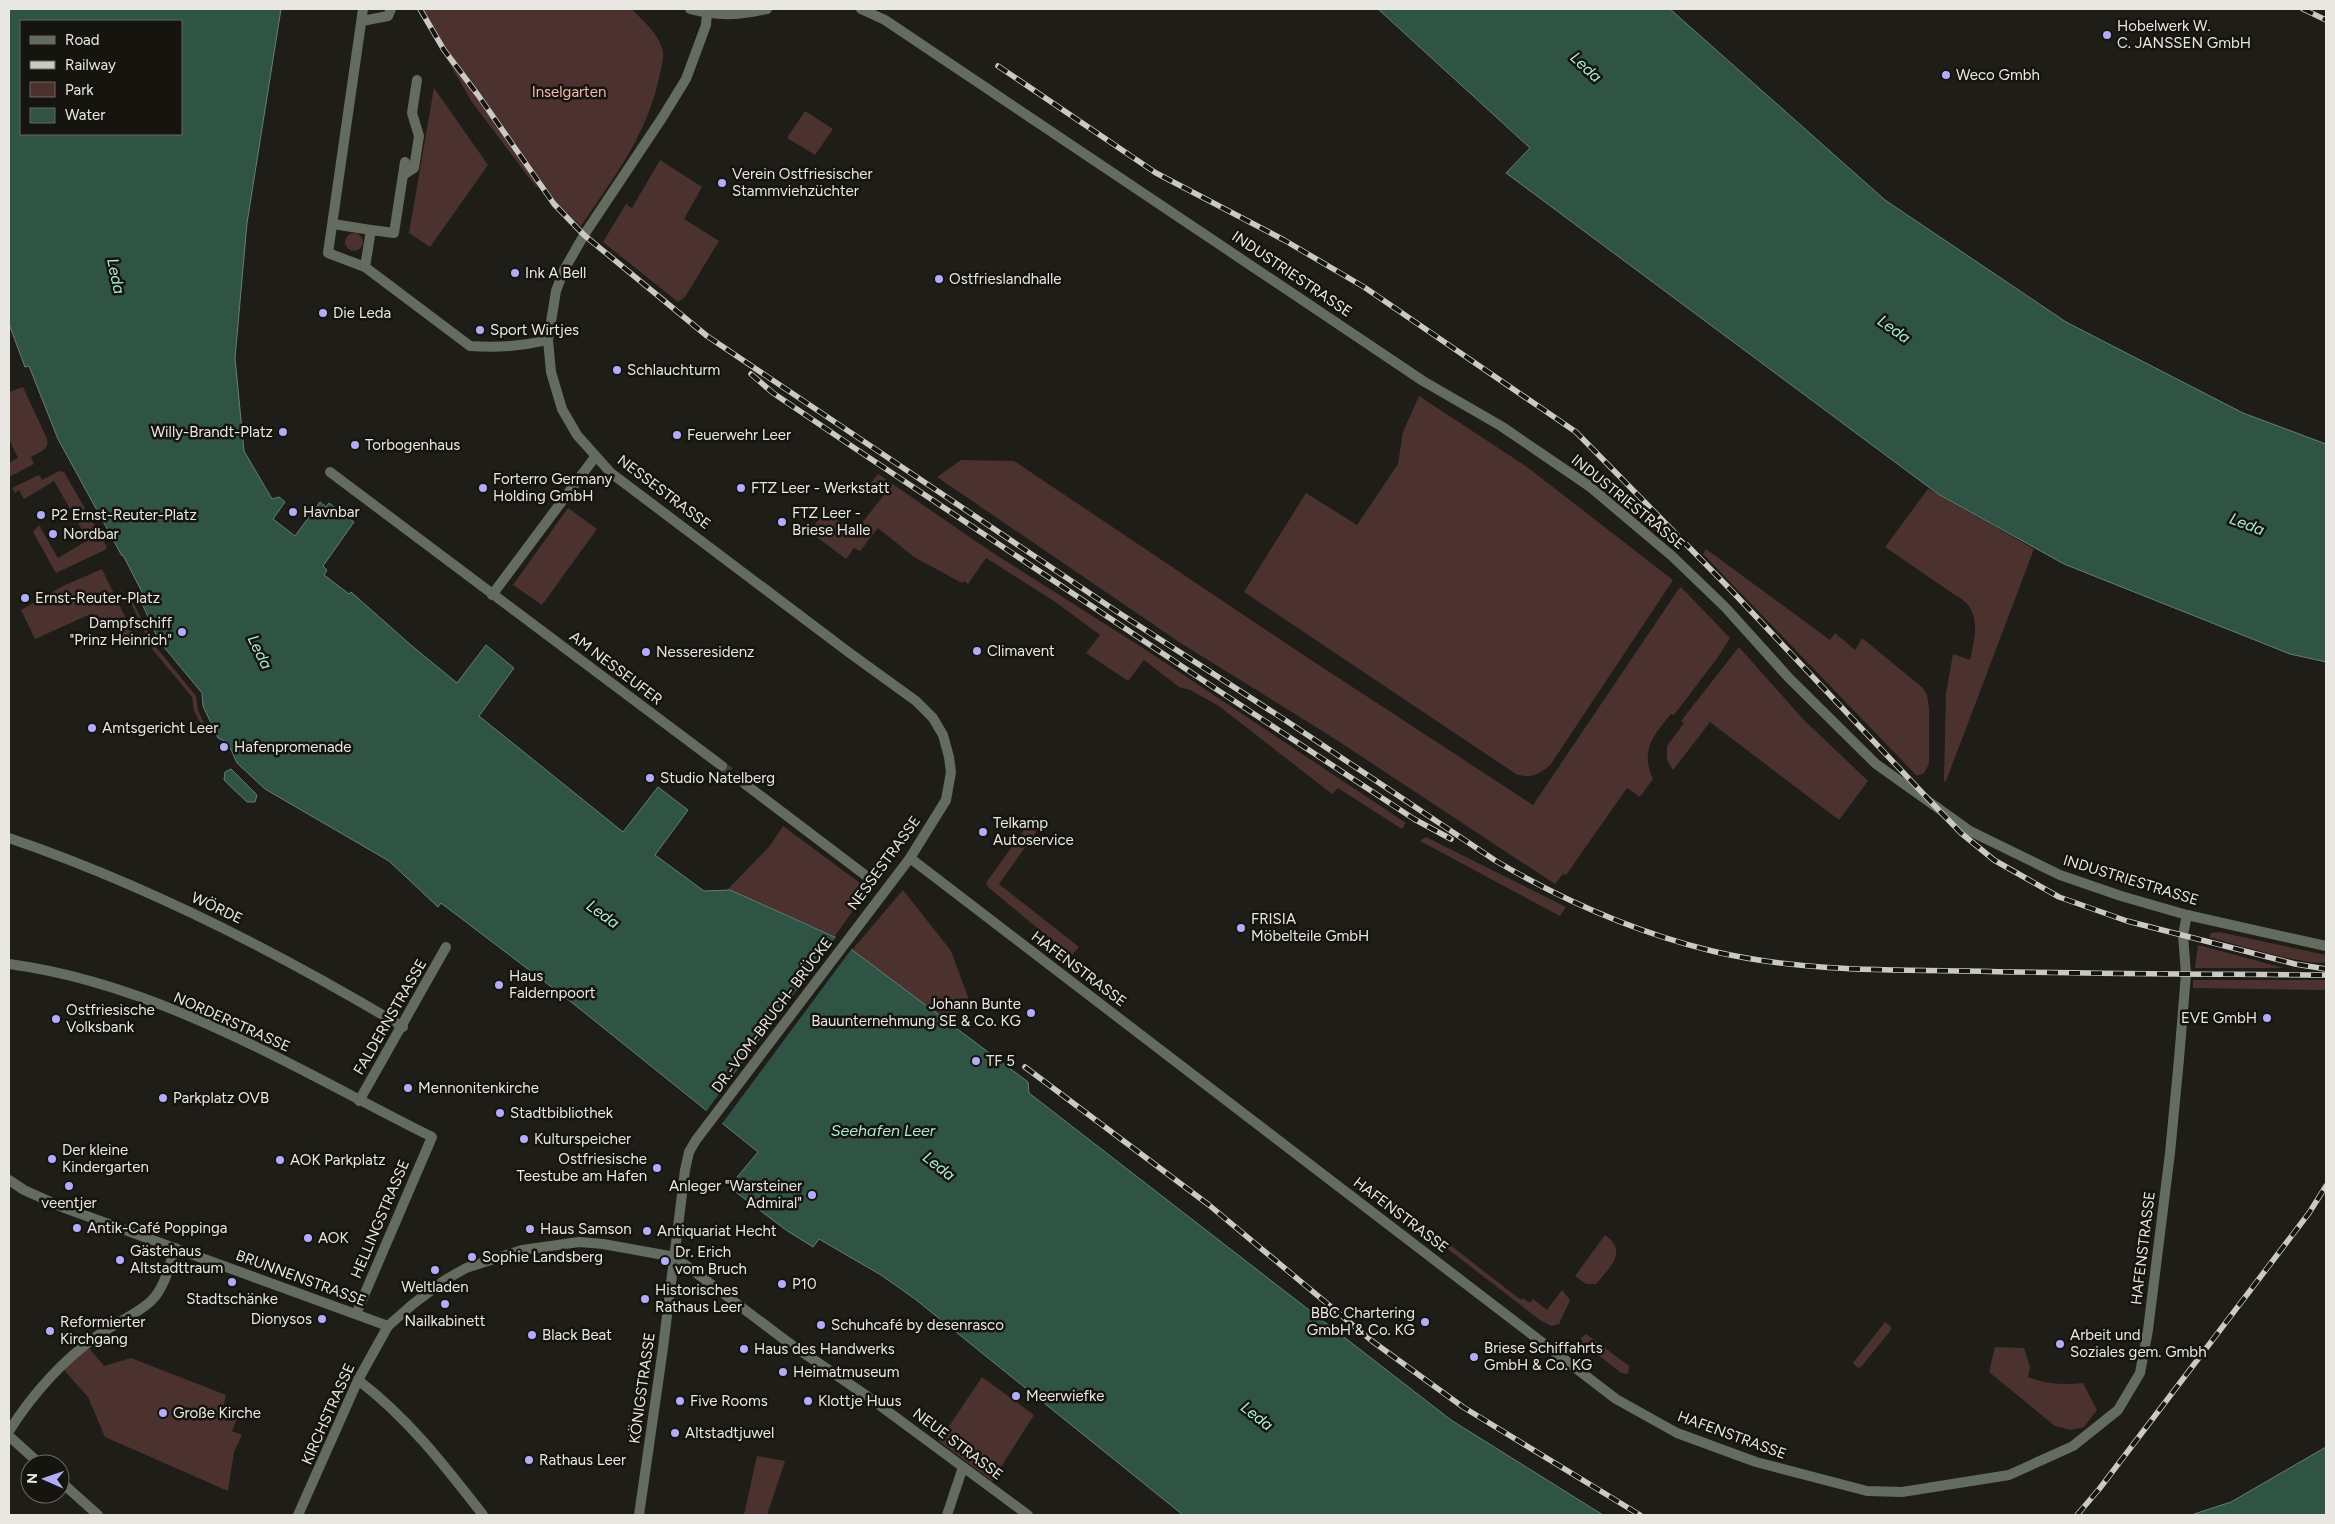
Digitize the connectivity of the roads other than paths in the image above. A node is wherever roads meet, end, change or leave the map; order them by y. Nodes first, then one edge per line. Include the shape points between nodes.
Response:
1 (363, 9) edge
2 (391, 9) edge
3 (690, 9) edge
4 (767, 9) edge
5 (861, 9) edge
6 (707, 13) junction
7 (362, 21) junction
8 (416, 80) dead end
9 (405, 162) dead end
10 (403, 176) junction
11 (333, 224) junction
12 (371, 230) junction
13 (365, 267) junction
14 (548, 340) junction
15 (595, 456) junction
16 (330, 472) dead end
17 (492, 595) junction
18 (722, 766) tunnel mouth
19 (745, 784) tunnel mouth
20 (9, 838) edge
21 (910, 858) junction
22 (869, 878) dead end
23 (2187, 915) junction
24 (858, 926) joint
25 (2326, 946) edge
26 (446, 947) dead end
27 (9, 964) edge
28 (403, 1027) junction
29 (359, 1101) junction
30 (710, 1122) joint
31 (432, 1137) joint
32 (9, 1180) edge
33 (175, 1248) junction
34 (675, 1257) junction
35 (356, 1314) junction
36 (388, 1326) junction
37 (358, 1380) junction
38 (9, 1431) edge
39 (9, 1436) edge
40 (29, 1454) edge
41 (963, 1467) junction
42 (70, 1490) edge
43 (98, 1515) edge
44 (298, 1515) edge
45 (483, 1515) edge
46 (638, 1515) edge
47 (947, 1515) edge
48 (1028, 1515) edge

1 - 7 street
2 - 7 street via 388,16
3 - 6 street
4 - 6 street via 738,15
5 - 23 street, INDUSTRIESTRASSE via 884,20 1423,381 1500,426 1589,486 1672,556 1725,607 1876,764 1920,797 1970,831 2060,875
6 - 14 street, NESSESTRASSE via 706,25 686,79 584,234 564,270 556,291
7 - 11 street
8 - 10 street via 412,113 419,136 414,168
9 - 10 street
10 - 12 street via 394,233
11 - 12 street
11 - 13 street via 328,253
12 - 13 street
13 - 14 street via 470,346 486,348
14 - 15 street, NESSESTRASSE via 551,372 562,409 577,435
15 - 17 street
15 - 21 street, NESSESTRASSE via 611,473 916,701 933,718 943,735 949,757 948,792
16 - 17 street, AM NESSEUFER
17 - 18 street, AM NESSEUFER
19 - 22 street
20 - 28 street, WÖRDE via 98,871 232,931
21 - 23 street, HAFENSTRASSE via 1616,1399 1677,1433 1756,1462 1867,1491 1902,1492 2009,1474 2073,1446 2118,1410 2140,1373 2170,1154 2186,974 2183,935
21 - 24 street, NESSESTRASSE
23 - 25 street, INDUSTRIESTRASSE
24 - 30 street, DR.-VOM-BRUCH- BRÜCKE
26 - 28 street, FALDERNSTRASSE
27 - 29 street, NORDERSTRASSE via 61,973 169,1009
28 - 29 street, FALDERNSTRASSE
29 - 31 street, NORDERSTRASSE
30 - 34 street, KÖNIGSTRASSE via 689,1152
31 - 35 street, HELLINGSTRASSE
32 - 33 street, BRUNNENSTRASSE via 62,1207
33 - 35 street, BRUNNENSTRASSE
33 - 38 street via 163,1285 151,1301 96,1336 50,1377
34 - 36 street, KIRCHSTRASSE via 595,1243 565,1243 522,1250 479,1262 445,1280
34 - 41 street, NEUE STRASSE
34 - 46 street, KÖNIGSTRASSE
35 - 36 street, BRUNNENSTRASSE
36 - 37 street, KIRCHSTRASSE
37 - 44 street, KIRCHSTRASSE
37 - 45 street via 383,1399 434,1451
39 - 40 street
41 - 47 street
41 - 48 street, NEUE STRASSE
42 - 43 street

